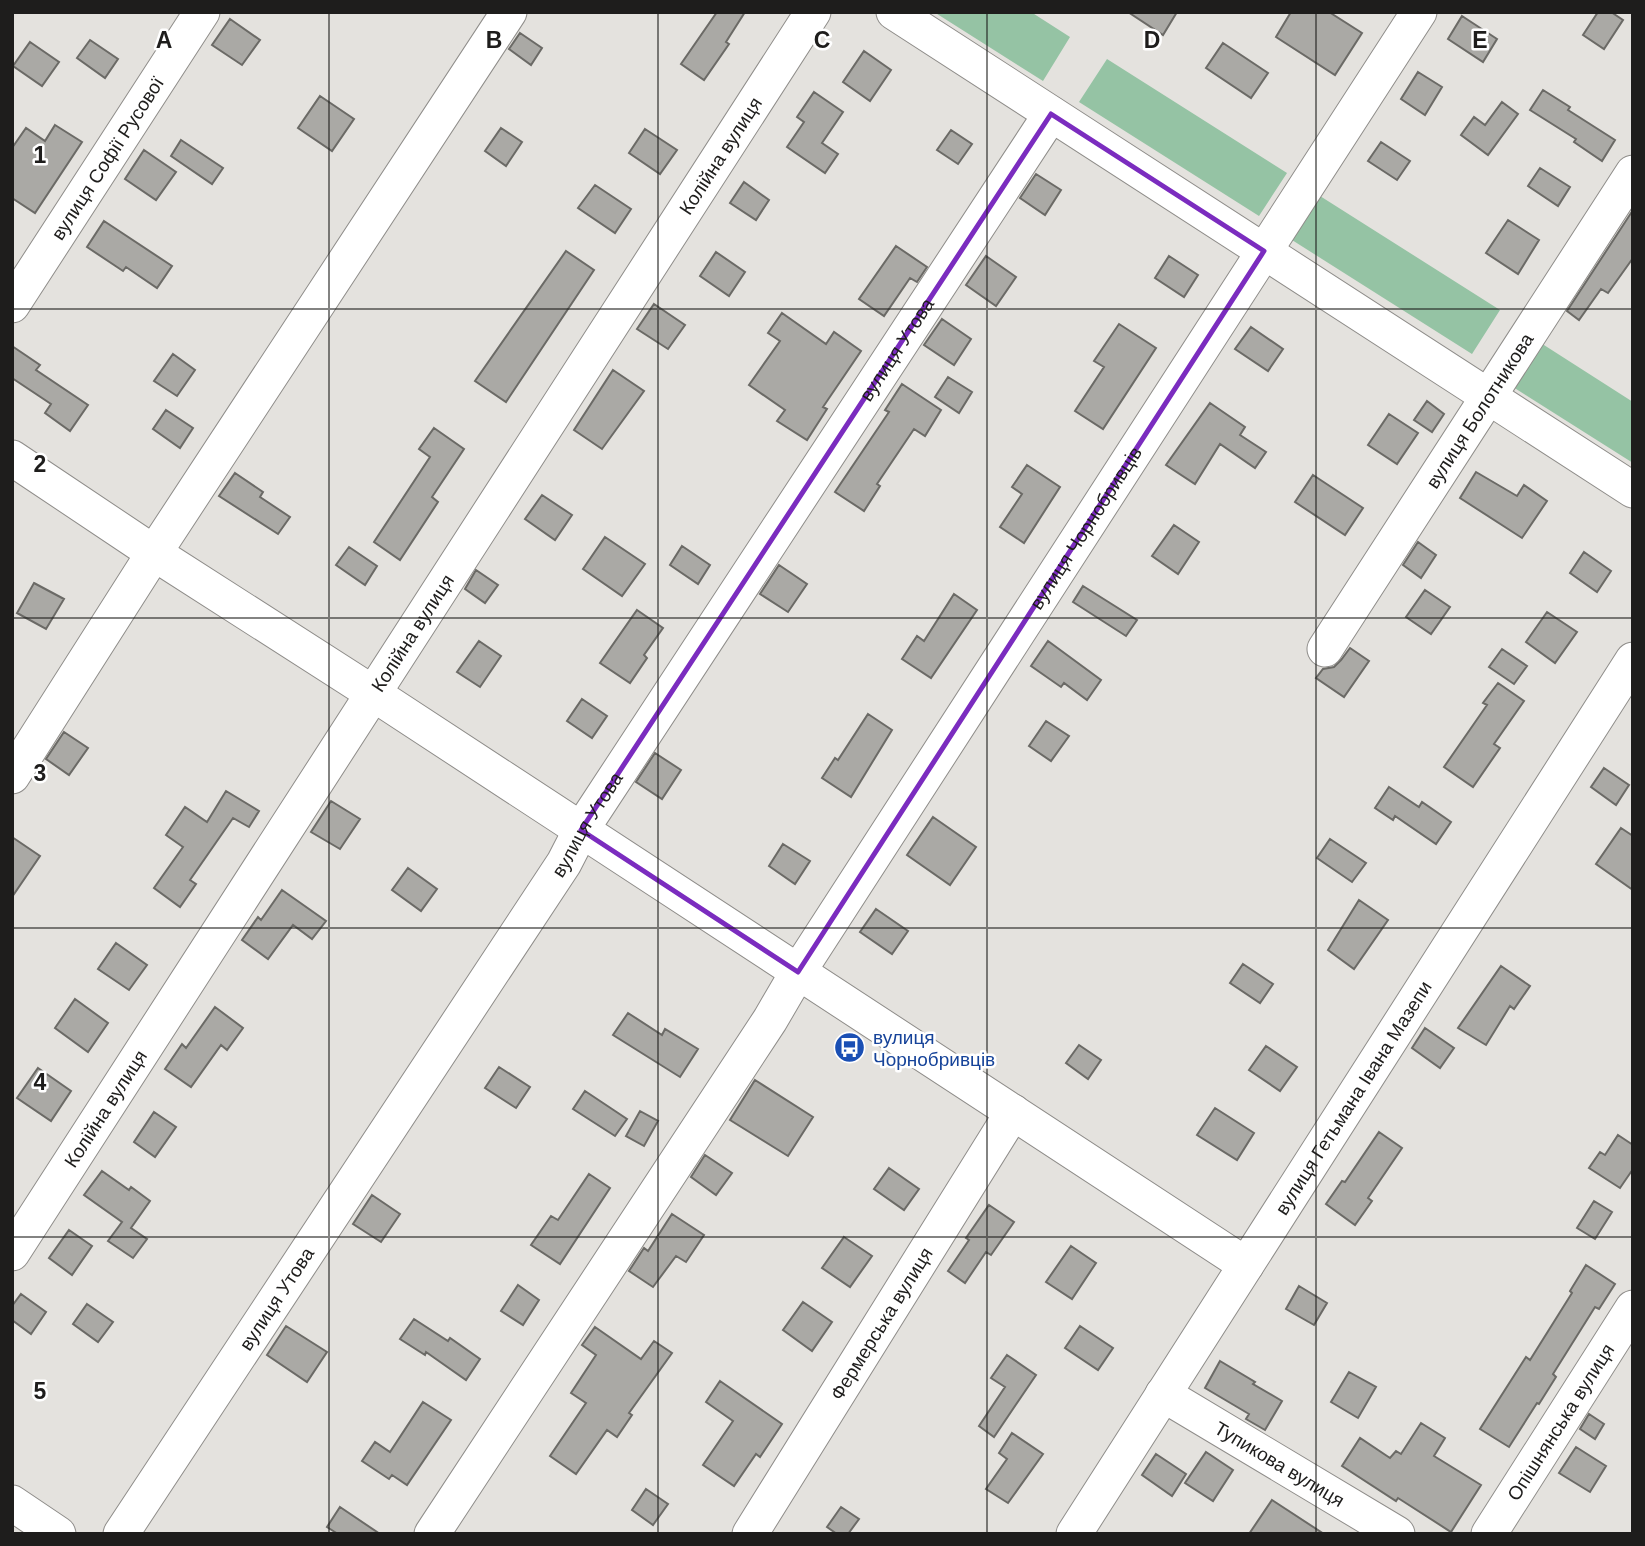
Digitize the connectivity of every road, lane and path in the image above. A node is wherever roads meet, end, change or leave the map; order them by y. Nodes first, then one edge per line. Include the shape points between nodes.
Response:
1 (202, 12) edge
2 (509, 12) edge
3 (813, 12) edge
4 (894, 12) edge
5 (1419, 12) edge
6 (1051, 114) junction
7 (1633, 173) edge
8 (1264, 251) junction
9 (12, 305) edge
10 (1487, 396) junction
11 (12, 458) edge
12 (1633, 490) edge
13 (154, 553) junction
14 (1325, 649) dead end
15 (1633, 660) edge
16 (374, 694) junction
17 (12, 776) edge
18 (581, 830) junction
19 (799, 972) junction
20 (1013, 1112) junction
21 (12, 1252) edge
22 (1246, 1265) junction
23 (1633, 1308) edge
24 (1163, 1394) junction
25 (12, 1503) edge
26 (58, 1534) edge
27 (121, 1534) edge
28 (432, 1534) edge
29 (750, 1534) edge
30 (1074, 1534) edge
31 (1397, 1534) edge
32 (1489, 1534) edge

1 - 9 street, вулиця Софії Русової
2 - 13 street
3 - 16 street, Колійна вулиця
4 - 6 street
5 - 8 street, вулиця Чорнобривців
6 - 8 street
6 - 18 street, вулиця Утова
7 - 10 street, вулиця Болотникова
8 - 10 street
8 - 19 street, вулиця Чорнобривців
10 - 12 street
10 - 14 street, вулиця Болотникова
11 - 13 street
13 - 16 street
13 - 17 street
15 - 22 street, вулиця Гетьмана Івана Мазепи
16 - 18 street
16 - 21 street, Колійна вулиця
18 - 19 street
18 - 27 street, вулиця Утова via 564,863
19 - 20 street
19 - 28 street, вулиця Чорнобривців
20 - 22 street
20 - 29 street, Фермерська вулиця
22 - 24 street, вулиця Гетьмана Івана Мазепи
23 - 32 street, Опішнянська вулиця
24 - 30 street, вулиця Гетьмана Івана Мазепи
24 - 31 street, Тупикова вулиця
25 - 26 street

